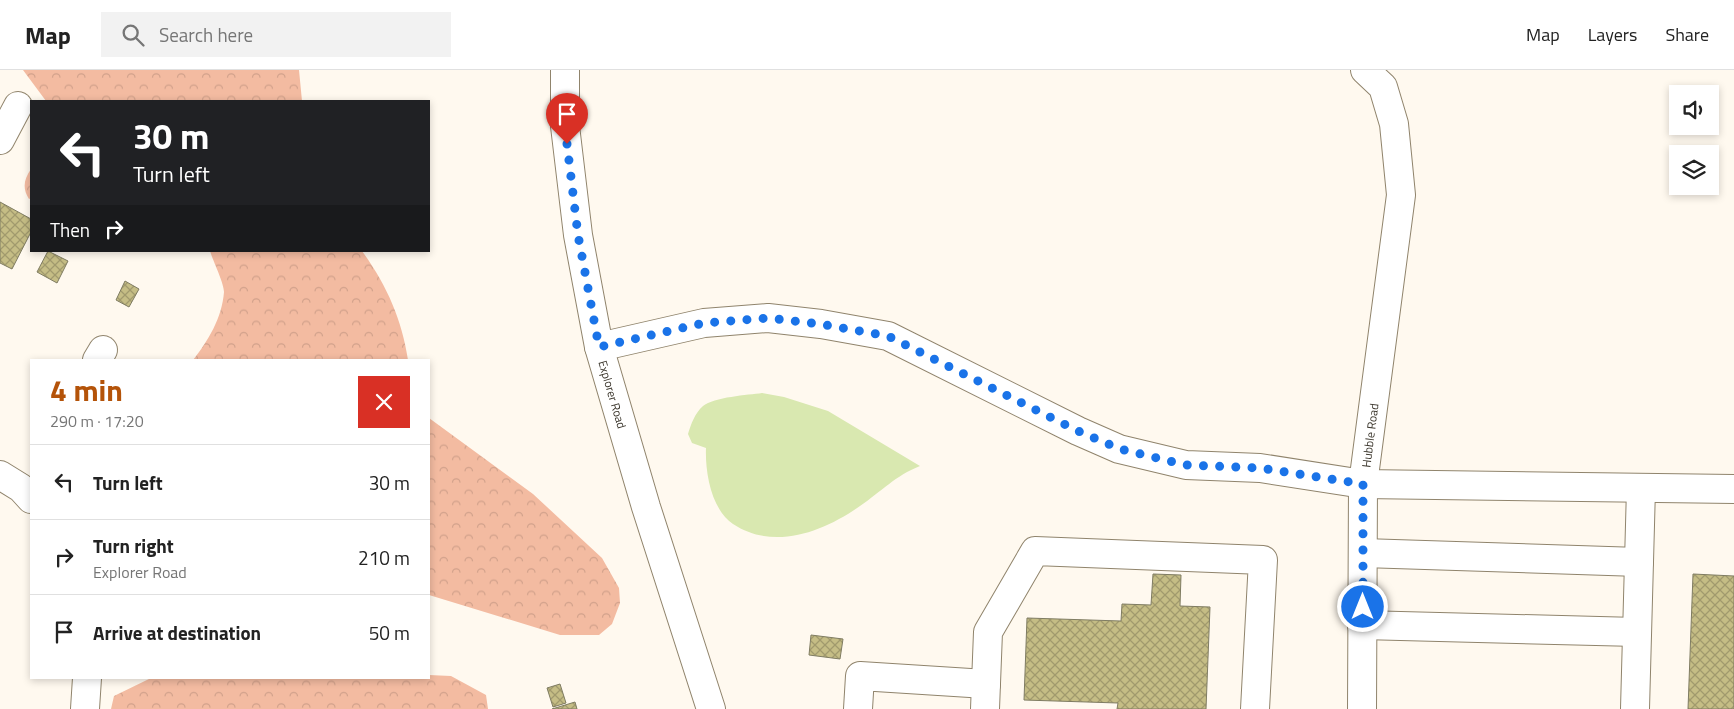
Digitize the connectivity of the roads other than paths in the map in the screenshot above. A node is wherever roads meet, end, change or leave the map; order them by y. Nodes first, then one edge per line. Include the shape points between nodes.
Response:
1 (565, 70) edge
2 (1365, 70) edge
3 (18, 106) dead end
4 (0, 140) edge
5 (599, 347) junction
6 (1363, 484) junction
7 (1641, 488) junction
8 (1734, 489) edge
9 (1363, 553) junction
10 (1639, 562) junction
11 (1362, 625) junction
12 (1637, 632) junction
13 (87, 679) edge
14 (985, 697) edge
15 (85, 709) edge
16 (711, 709) edge
17 (858, 709) edge
18 (1255, 709) edge
19 (1362, 709) edge
20 (1634, 709) edge

1 - 5 street, Explorer Road via 565,126 578,235
2 - 6 street, Hubble Road via 1383,87 1394,124 1401,195
3 - 4 street
5 - 6 street via 704,323 768,318 888,336 1120,449 1186,465 1260,468
5 - 16 street, Explorer Road
6 - 7 street
6 - 9 street, Hubble Road
7 - 8 street
7 - 10 street
9 - 10 street
9 - 11 street, Hubble Road
10 - 12 street
11 - 12 street
11 - 19 street, Hubble Road
12 - 20 street
13 - 15 street
14 - 17 street via 860,676
14 - 18 street via 988,632 1035,551 1264,560

